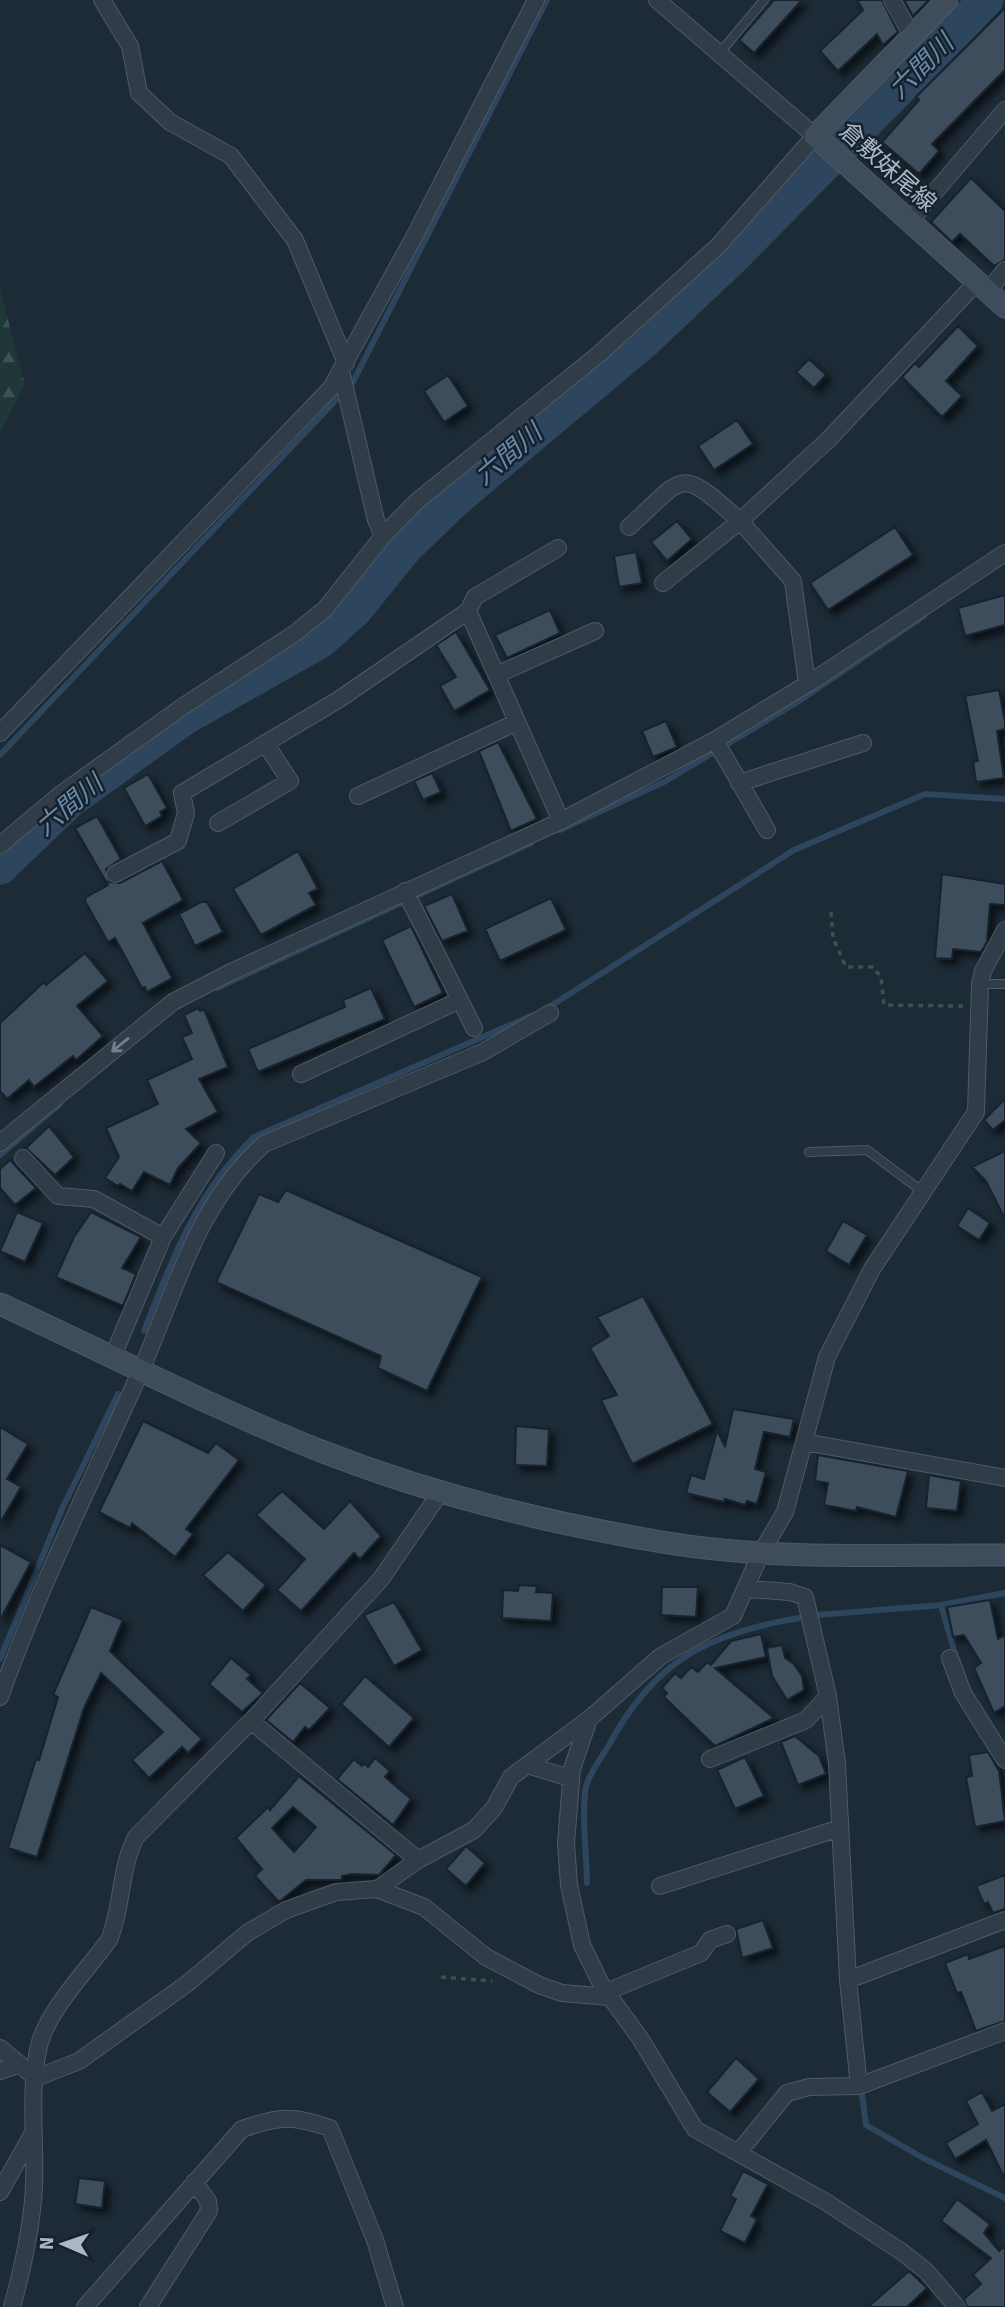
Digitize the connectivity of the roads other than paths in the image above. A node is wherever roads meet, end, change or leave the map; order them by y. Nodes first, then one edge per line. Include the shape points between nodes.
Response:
1 (102, 0) edge
2 (536, 0) edge
3 (657, 0) edge
4 (764, 0) edge
5 (892, 0) edge
6 (947, 0) edge
7 (912, 36) junction
8 (719, 54) junction
9 (1005, 110) edge
10 (818, 139) junction
11 (910, 221) junction
12 (1005, 270) edge
13 (983, 287) junction
14 (1005, 307) edge
15 (344, 367) junction
16 (740, 521) junction
17 (629, 527) dead end
18 (383, 536) junction
19 (558, 548) dead end
20 (1005, 553) edge
21 (663, 583) dead end
22 (468, 611) junction
23 (595, 631) dead end
24 (496, 676) junction
25 (807, 684) junction
26 (517, 722) junction
27 (0, 733) edge
28 (265, 743) junction
29 (863, 743) dead end
30 (719, 747) junction
31 (739, 783) junction
32 (358, 796) dead end
33 (561, 821) junction
34 (218, 823) dead end
35 (767, 830) dead end
36 (0, 845) edge
37 (115, 874) dead end
38 (408, 897) junction
39 (1005, 930) edge
40 (980, 984) junction
41 (1005, 984) edge
42 (460, 1000) junction
43 (550, 1013) dead end
44 (474, 1028) dead end
45 (301, 1074) dead end
46 (0, 1143) edge
47 (808, 1152) dead end
48 (216, 1153) dead end
49 (23, 1158) dead end
50 (923, 1192) junction
51 (163, 1237) junction
52 (0, 1304) edge
53 (113, 1356) junction
54 (142, 1370) junction
55 (804, 1442) junction
56 (1005, 1478) edge
57 (442, 1490) junction
58 (761, 1553) junction
59 (1005, 1555) edge
60 (747, 1590) junction
61 (950, 1658) dead end
62 (828, 1696) junction
63 (0, 1697) edge
64 (589, 1719) junction
65 (251, 1721) junction
66 (710, 1759) dead end
67 (1005, 1760) edge
68 (527, 1766) junction
69 (570, 1778) junction
70 (840, 1828) junction
71 (418, 1860) junction
72 (660, 1886) dead end
73 (377, 1889) junction
74 (1005, 1920) edge
75 (727, 1934) dead end
76 (848, 1980) junction
77 (608, 1995) junction
78 (1005, 2031) edge
79 (0, 2048) edge
80 (20, 2064) junction
81 (0, 2071) edge
82 (36, 2078) junction
83 (859, 2086) junction
84 (35, 2130) junction
85 (738, 2153) junction
86 (194, 2182) junction
87 (0, 2192) edge
88 (12, 2307) edge
89 (85, 2307) edge
90 (148, 2307) edge
91 (395, 2307) edge
92 (957, 2307) edge

1 - 15 street via 130,46 139,93 170,122 232,156 295,240
2 - 15 street
3 - 8 street
4 - 8 lane
5 - 7 street
6 - 7 street, 倉敷妹尾線
7 - 10 street, 倉敷妹尾線
8 - 10 street
9 - 11 street
10 - 11 street, 倉敷妹尾線
10 - 18 street via 718,246 599,354 415,502
11 - 13 street, 倉敷妹尾線
12 - 13 street
13 - 14 street, 倉敷妹尾線
13 - 16 street
15 - 18 street via 349,405
15 - 27 street via 331,388
16 - 17 street via 701,486 690,482 677,483
16 - 21 street
16 - 25 street via 793,581
18 - 36 street via 325,609 61,794
19 - 22 street via 475,597
20 - 25 street
22 - 24 street
22 - 28 street via 338,700
23 - 24 street
24 - 26 street
25 - 30 street
26 - 32 street
26 - 33 street
28 - 34 street via 290,781
28 - 37 street via 182,793 186,813 178,841
29 - 31 street
30 - 31 street
30 - 33 street
31 - 35 street
33 - 38 street
38 - 42 street
38 -> 46 street via 173,1002
39 - 40 street
40 - 41 lane
40 - 50 street via 976,1112
42 - 44 street
42 - 45 street
43 - 54 street via 484,1052 264,1144 240,1165 193,1241
47 - 50 lane via 867,1150
48 - 51 street
49 - 51 street via 58,1196 94,1199
50 - 55 street via 872,1269 827,1357
51 - 53 street
52 - 53 street
53 - 54 street
54 - 57 street via 322,1451
54 - 63 street via 66,1531
55 - 56 street
55 - 58 street via 785,1512
57 - 58 street via 567,1524 670,1544
57 - 65 street via 380,1579
58 - 59 street
58 - 60 street
60 - 62 street via 790,1591 805,1597
60 - 64 street via 733,1616 662,1656
61 - 67 street via 963,1693
62 - 66 street via 806,1720
62 - 70 street
64 - 68 street
64 - 69 street
65 - 71 street
65 - 82 street via 136,1837 126,1857 115,1927 50,2020 40,2042
68 - 69 street
68 - 71 street via 511,1777 495,1808 474,1830
69 - 77 street via 569,1885 582,1945
70 - 72 street
70 - 76 street
71 - 73 street
73 - 77 street via 424,1907 486,1957 539,1985 562,1993
73 - 82 street via 336,1892 286,1910 247,1933 79,2061
74 - 76 street
75 - 77 street via 710,1940 701,1953
76 - 83 street
77 - 85 street via 695,2129
78 - 83 street
79 - 80 street
80 - 81 street
80 - 82 street
82 - 84 street
83 - 85 street via 809,2087 787,2093
84 - 87 street
84 - 88 street via 27,2253
85 - 92 street via 826,2202 902,2252 926,2271
86 - 89 street
86 - 90 street via 208,2201 209,2211
86 - 91 street via 242,2129 276,2117 298,2117 330,2128 375,2240

